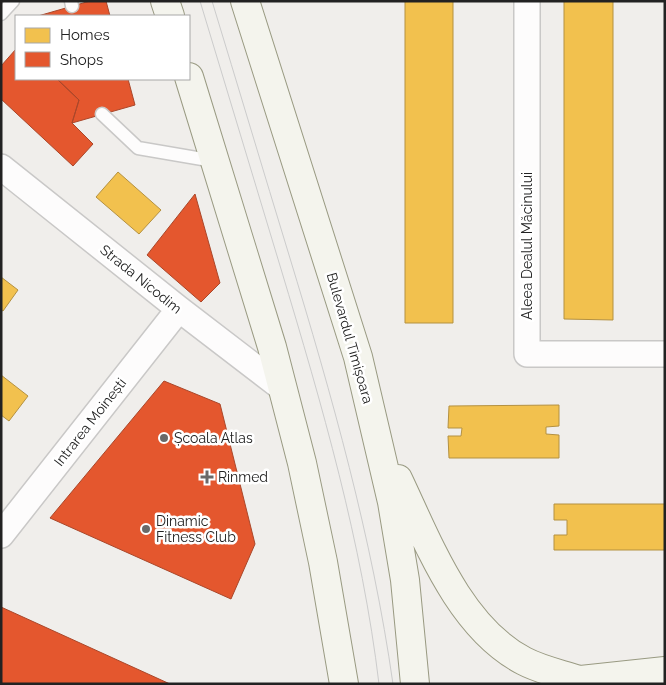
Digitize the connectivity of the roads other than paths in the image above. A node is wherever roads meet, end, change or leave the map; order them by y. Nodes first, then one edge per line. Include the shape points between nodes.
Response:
1 (13, 1) edge
2 (165, 1) edge
3 (245, 1) edge
4 (528, 1) edge
5 (1, 14) edge
6 (170, 15) edge
7 (190, 80) edge
8 (102, 114) dead end
9 (214, 161) junction
10 (1, 167) edge
11 (180, 309) junction
12 (665, 354) edge
13 (282, 388) junction
14 (377, 433) junction
15 (1, 535) edge
16 (665, 671) edge
17 (579, 680) junction
18 (344, 684) edge
19 (415, 684) edge
20 (549, 684) edge

1 - 5 lane
2 - 6 main road
3 - 14 main road, Bulevardul Timișoara via 358,357
4 - 12 street, Aleea Dealul Măcinului via 527,354
7 - 9 main road
8 - 9 lane via 138,148
9 - 13 main road
10 - 11 street, Strada Nicodim
11 - 13 street, Strada Nicodim
11 - 15 street, Intrarea Moinești
13 - 18 main road via 316,526
14 - 17 main road via 421,529 448,582 468,612 488,636 507,651 525,662
14 - 19 main road, Bulevardul Timișoara via 405,580
16 - 17 main road
17 - 20 main road

